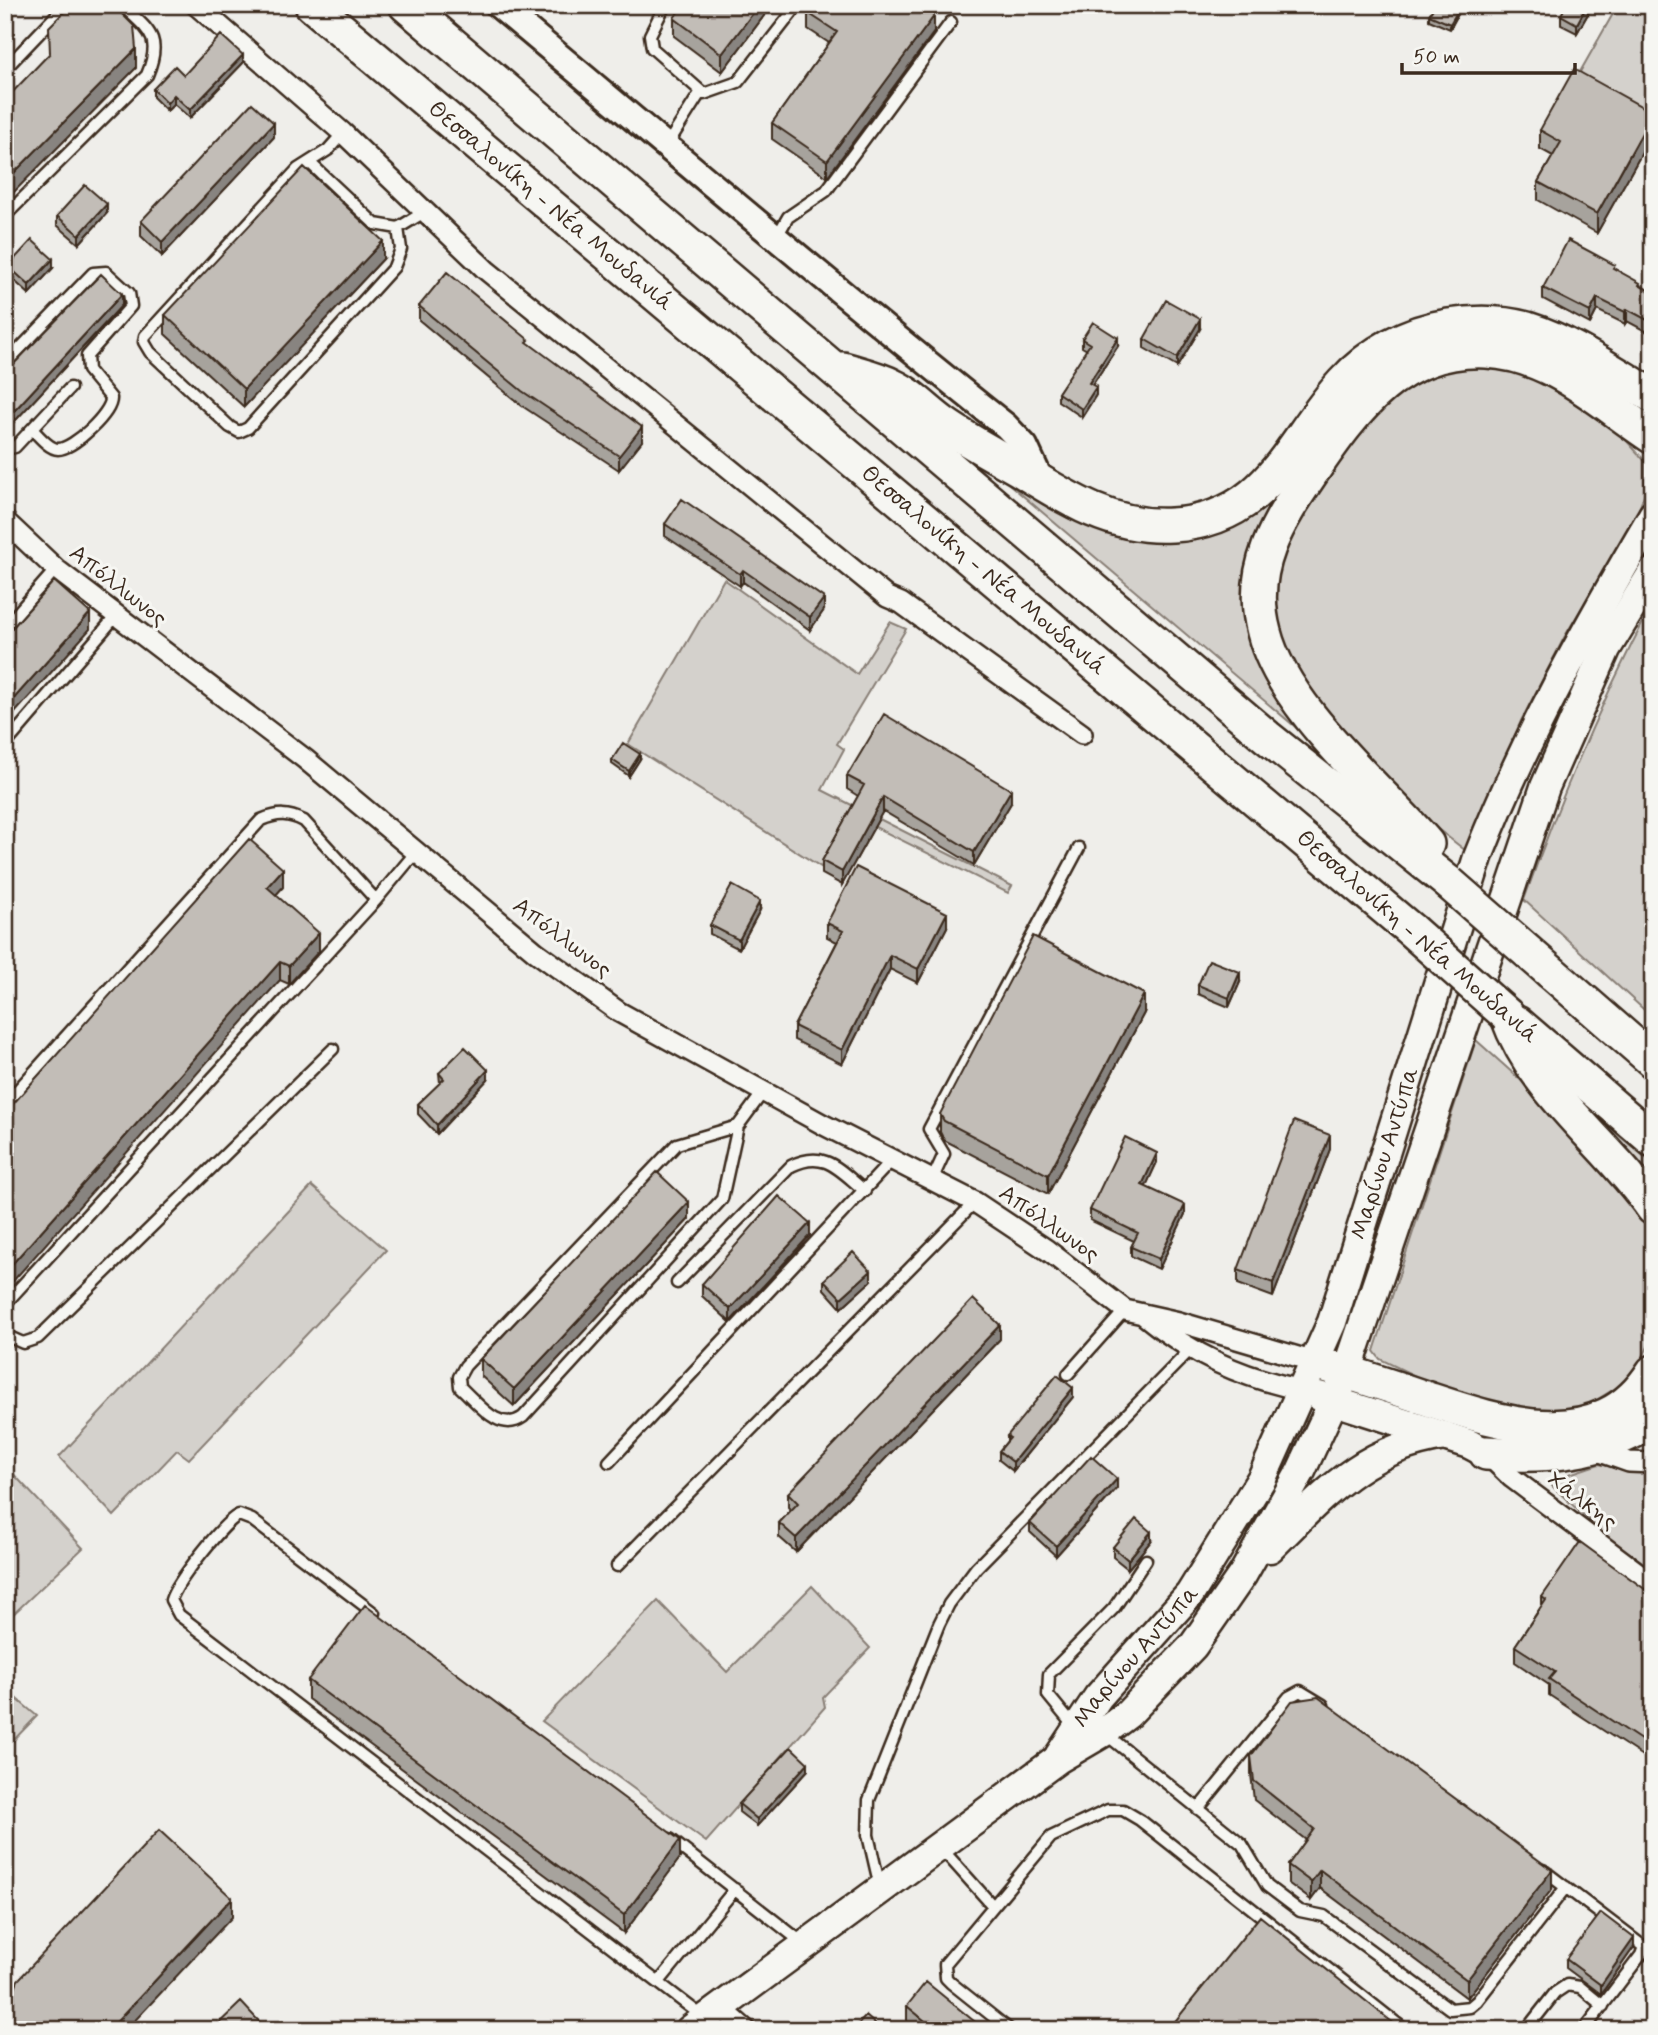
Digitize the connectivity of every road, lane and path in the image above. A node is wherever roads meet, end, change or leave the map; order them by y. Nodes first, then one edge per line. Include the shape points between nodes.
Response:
1 (66, 5) edge
2 (122, 5) edge
3 (196, 5) edge
4 (312, 5) edge
5 (406, 5) edge
6 (498, 5) edge
7 (665, 5) edge
8 (798, 5) edge
9 (951, 22) dead end
10 (5, 69) edge
11 (700, 93) junction
12 (343, 133) junction
13 (667, 145) junction
14 (309, 162) junction
15 (426, 211) junction
16 (5, 216) edge
17 (398, 228) junction
18 (777, 236) junction
19 (5, 364) edge
20 (827, 364) junction
21 (1614, 373) junction
22 (1653, 381) edge
23 (70, 388) dead end
24 (1653, 396) edge
25 (32, 429) junction
26 (1648, 438) edge
27 (5, 449) edge
28 (1043, 485) junction
29 (1653, 515) edge
30 (5, 521) edge
31 (57, 569) junction
32 (1653, 572) edge
33 (116, 616) junction
34 (5, 627) edge
35 (1082, 734) dead end
36 (5, 745) edge
37 (1079, 848) dead end
38 (416, 852) junction
39 (1449, 883) junction
40 (376, 900) junction
41 (1507, 1015) junction
42 (333, 1049) dead end
43 (1653, 1061) edge
44 (763, 1092) junction
45 (5, 1104) edge
46 (738, 1126) junction
47 (1653, 1140) edge
48 (892, 1160) junction
49 (933, 1178) junction
50 (865, 1191) junction
51 (975, 1202) junction
52 (1653, 1209) edge
53 (677, 1283) dead end
54 (5, 1304) edge
55 (1133, 1312) junction
56 (5, 1335) edge
57 (1190, 1350) junction
58 (1653, 1372) edge
59 (1068, 1374) dead end
60 (1309, 1376) junction
61 (1341, 1386) junction
62 (1653, 1420) edge
63 (1445, 1436) junction
64 (1592, 1449) junction
65 (1486, 1453) junction
66 (609, 1462) dead end
67 (1653, 1463) edge
68 (1146, 1560) dead end
69 (617, 1566) dead end
70 (1243, 1574) junction
71 (1653, 1584) edge
72 (384, 1620) edge
73 (1335, 1713) edge
74 (1075, 1729) junction
75 (1104, 1732) junction
76 (1058, 1759) junction
77 (1198, 1809) junction
78 (658, 1830) edge
79 (941, 1848) junction
80 (1533, 1862) edge
81 (1566, 1887) junction
82 (880, 1888) junction
83 (735, 1889) junction
84 (992, 1905) junction
85 (804, 1944) junction
86 (659, 1982) junction
87 (1603, 2006) junction
88 (705, 2019) edge
89 (746, 2030) edge
90 (1010, 2030) edge
91 (1405, 2030) edge
92 (1526, 2030) edge
93 (1584, 2030) edge

1 - 10 lane
2 - 16 lane via 151,33 156,45 147,75
3 - 12 street
4 - 41 highway, Θεσσαλονίκη - Νέα Μουδανιά, bridge
5 - 20 highway
6 - 13 street
7 - 11 lane via 650,35 652,48
8 - 11 lane via 738,82
9 - 18 lane via 826,191 788,217
11 - 13 lane
12 - 14 lane
12 - 15 street
13 - 18 street
14 - 17 lane via 375,225
14 - 17 lane via 145,336 150,352 230,427 239,432 248,428 394,267 401,249
15 - 17 lane
15 - 35 street via 486,270 887,597
18 - 28 street via 875,322 1006,426 1025,446
19 - 25 lane via 93,273 106,272 129,293 131,306 87,356 88,370 111,398 108,411 76,442 60,449 51,447
20 - 28 highway via 894,386 946,425
20 - 39 highway via 1267,737
21 - 22 highway
21 - 24 highway
21 - 28 highway via 1525,329 1486,324 1438,328 1389,347 1357,369 1332,396 1288,461 1219,516 1198,523 1138,525 1085,507
23 - 25 lane
25 - 27 lane via 15,447
26 - 39 highway via 1570,379 1531,360 1483,351 1432,359 1388,381 1361,406 1269,541 1260,572 1259,604 1275,666 1304,707 1438,857
29 - 60 main road, Μαρίνου Αντύπα via 1560,675 1500,800 1366,1222
30 - 31 street, Απόλλωνος
31 - 33 street, Απόλλωνος
31 - 34 lane
32 - 61 main road, Μαρίνου Αντύπα via 1606,649 1545,788
33 - 36 lane
33 - 38 street, Απόλλωνος via 305,759
37 - 49 lane via 929,1129 944,1154
38 - 40 lane
38 - 44 street, Απόλλωνος via 536,952 620,1012
39 - 43 highway, bridge
40 - 45 lane via 304,821 277,813 261,820
40 - 54 lane
41 - 47 highway, Θεσσαλονίκη - Νέα Μουδανιά
41 - 52 highway via 1525,1057 1551,1094 1626,1173
42 - 56 lane via 38,1338 23,1343
44 - 46 lane
44 - 48 street, Απόλλωνος
46 - 46 lane via 677,1144 465,1366 460,1387 501,1424 513,1424 523,1417 722,1199
48 - 49 street, Απόλλωνος
48 - 50 lane
49 - 51 street, Απόλλωνος
50 - 53 lane via 829,1162 816,1158 791,1166
50 - 66 lane
51 - 55 street, Απόλλωνος
51 - 69 lane
55 - 57 street, Απόλλωνος
55 - 59 lane
55 - 60 street
57 - 60 street, Απόλλωνος via 1258,1380
57 - 82 lane via 976,1568 949,1604 869,1800 868,1835
58 - 61 highway via 1632,1399 1616,1410 1573,1426 1544,1428
60 - 61 highway
60 - 74 main road, Μαρίνου Αντύπα via 1262,1478 1190,1594
61 - 63 main road
61 - 70 main road, Μαρίνου Αντύπα via 1277,1517
62 - 64 highway
63 - 65 main road
63 - 70 main road via 1407,1443 1367,1462 1327,1492
64 - 65 highway via 1529,1456
64 - 67 street via 1629,1462
65 - 71 street, Χάλκης via 1512,1478
68 - 74 lane via 1114,1608 1049,1674 1048,1695
70 - 75 main road, Μαρίνου Αντύπα via 1175,1667
72 - 86 lane via 252,1520 239,1515 218,1535 172,1600 179,1615
73 - 77 lane via 1306,1693 1294,1693
74 - 76 main road, Μαρίνου Αντύπα
75 - 76 main road, Μαρίνου Αντύπα
75 - 77 lane
76 - 79 main road, Μαρίνου Αντύπα
77 - 81 lane via 1242,1844 1267,1886 1300,1911 1324,1916 1450,2009 1470,2007 1477,2001
78 - 83 lane
79 - 82 main road, Μαρίνου Αντύπα
79 - 84 lane
80 - 81 lane
81 - 87 lane via 1644,1947
82 - 85 main road, Μαρίνου Αντύπα
83 - 85 lane
83 - 86 lane
84 - 90 lane via 948,1959 945,1971 951,1983
84 - 91 lane via 1054,1835 1101,1811 1123,1810
85 - 88 main road, Μαρίνου Αντύπα
86 - 88 lane
87 - 92 lane via 1580,1987 1567,1985
87 - 93 lane
88 - 89 street

